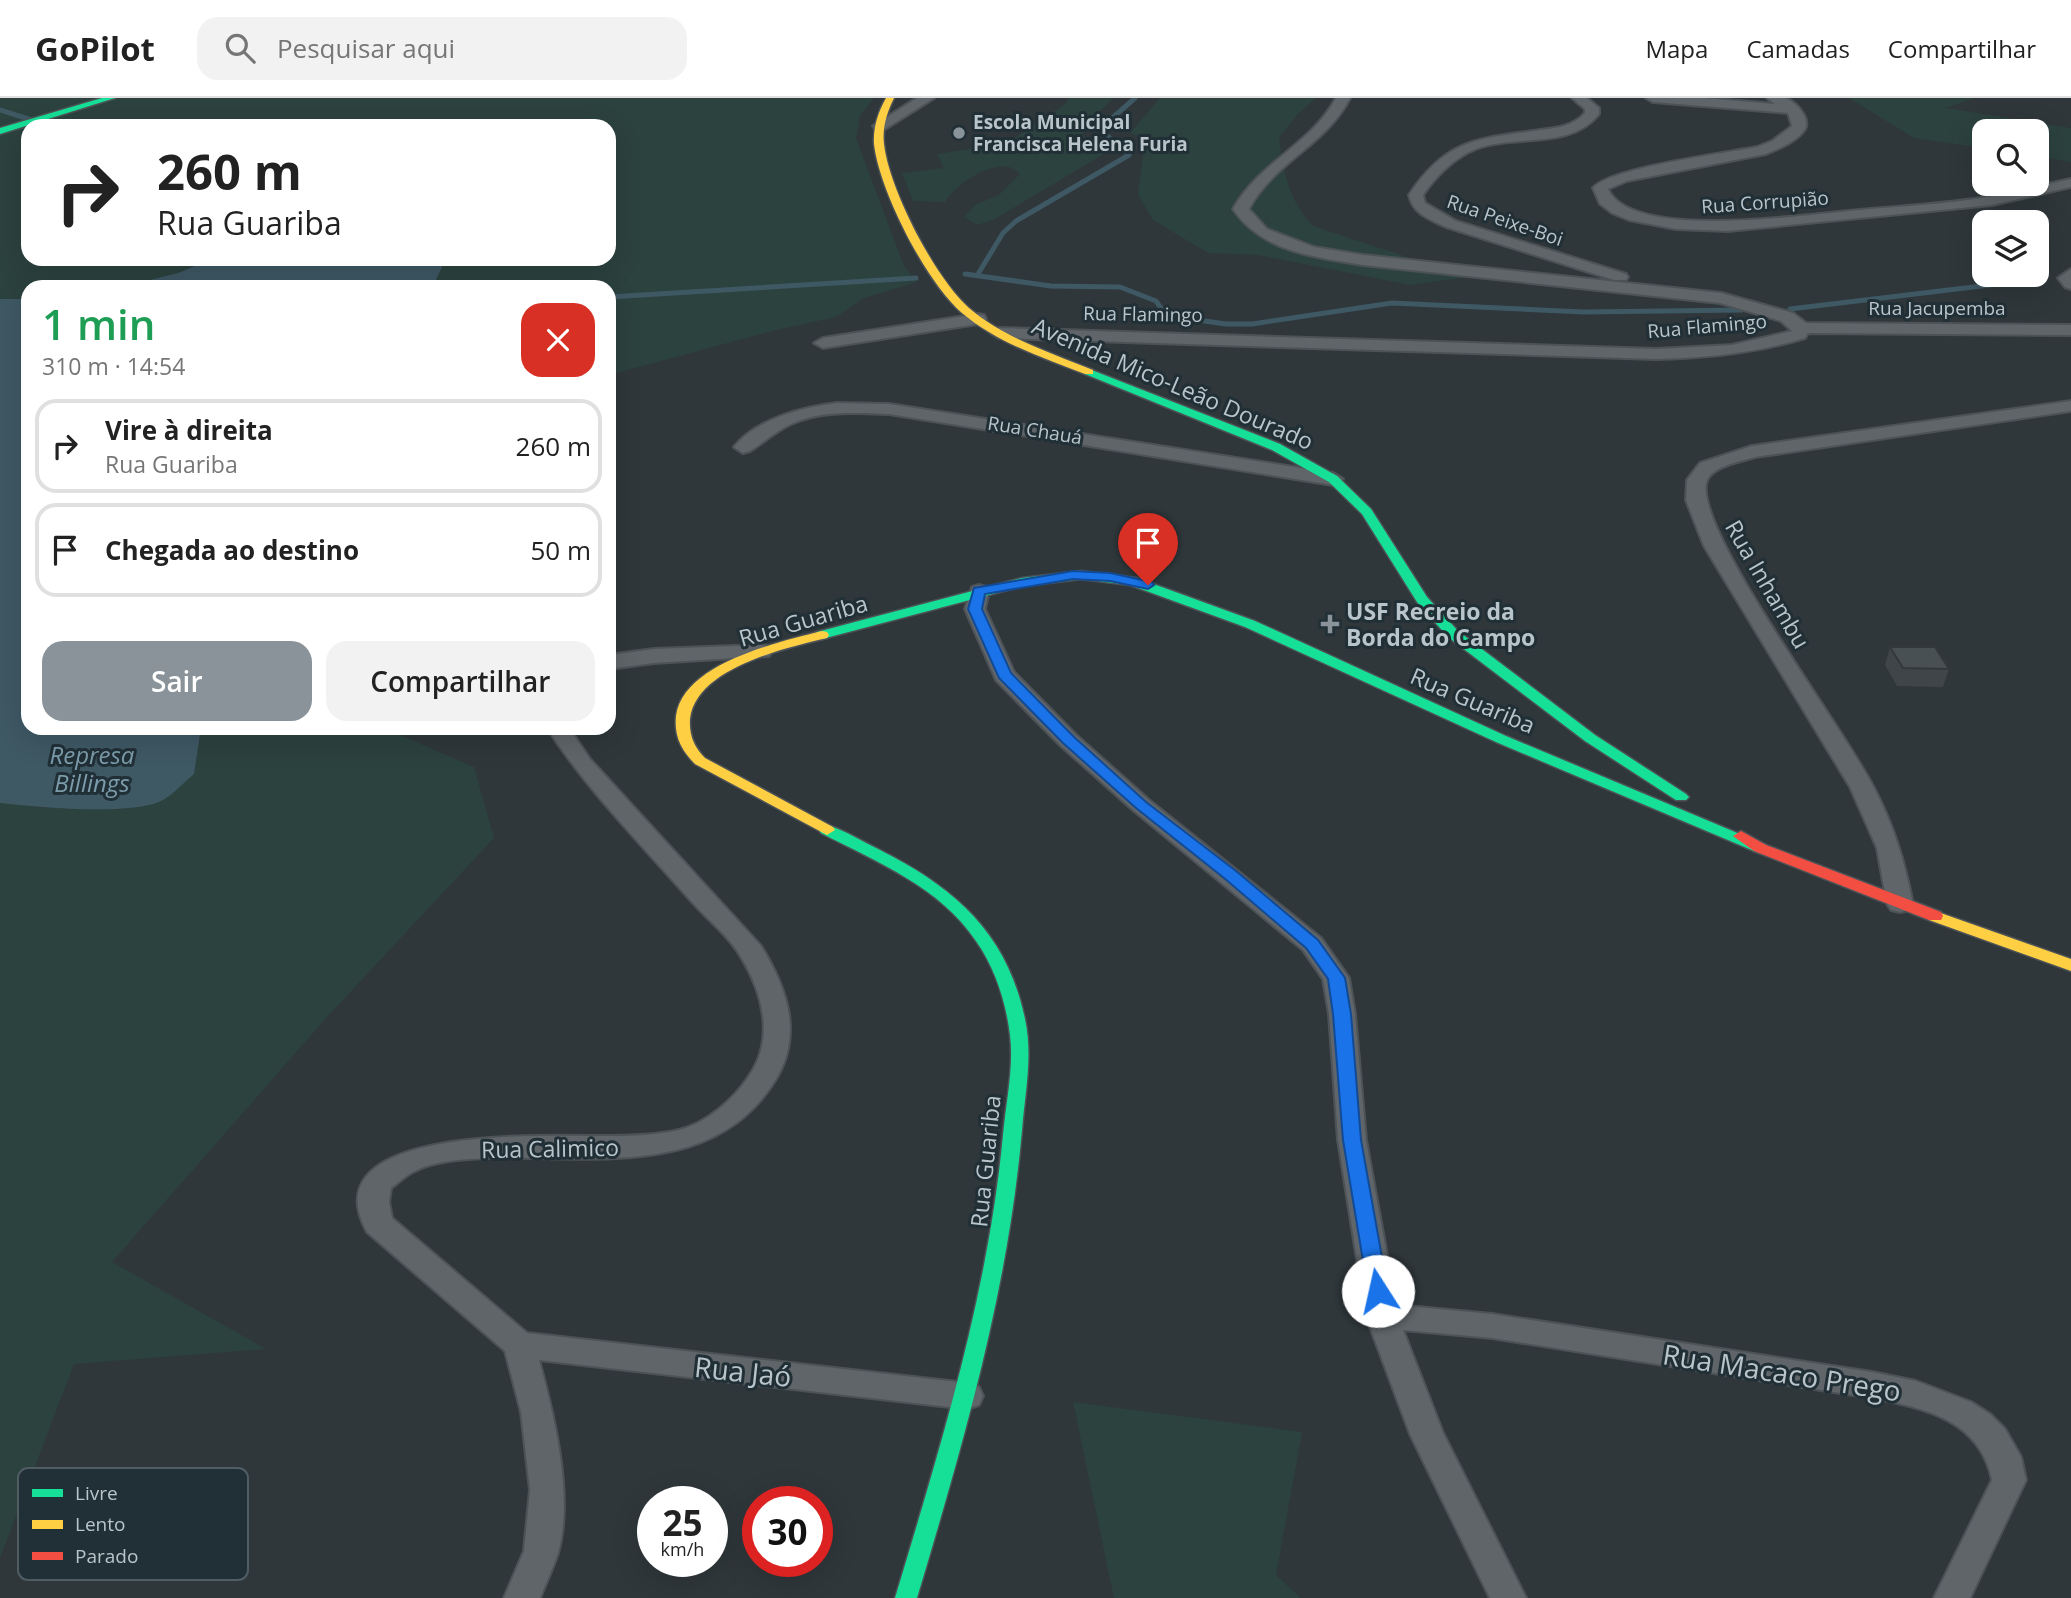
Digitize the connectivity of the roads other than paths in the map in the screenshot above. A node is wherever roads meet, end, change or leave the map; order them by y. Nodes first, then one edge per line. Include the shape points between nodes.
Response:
1 (111, 98) edge
2 (1343, 98) edge
3 (1579, 98) edge
4 (1653, 98) edge
5 (1774, 98) edge
6 (923, 100) edge
7 (888, 102) edge
8 (1794, 110) junction
9 (40, 119) edge
10 (21, 125) edge
11 (880, 126) junction
12 (0, 131) edge
13 (2071, 183) edge
14 (2071, 274) edge
15 (2071, 284) edge
16 (1689, 294) junction
17 (978, 319) junction
18 (1802, 328) junction
19 (2071, 330) edge
20 (999, 333) junction
21 (823, 343) dead end
22 (2071, 406) edge
23 (743, 447) dead end
24 (1333, 479) junction
25 (979, 591) junction
26 (761, 651) junction
27 (616, 661) edge
28 (563, 735) edge
29 (1760, 848) junction
30 (1900, 904) junction
31 (2071, 965) edge
32 (1382, 1316) junction
33 (519, 1345) junction
34 (967, 1396) junction
35 (522, 1598) edge
36 (906, 1598) edge
37 (1508, 1598) edge
38 (1952, 1598) edge

1 - 9 main road
2 - 16 street, Rua Flamingo via 1319,130 1246,198 1241,209 1261,231 1315,252 1363,260
3 - 16 street, Rua Peixe-Boi via 1592,114 1581,125 1466,148 1422,185 1416,195 1418,204 1451,223 1526,249
4 - 8 street
5 - 8 street
6 - 7 street
6 - 11 street
7 - 11 main road, Avenida Mico-Leão Dourado
8 - 13 street, Rua Corrupião via 1799,127 1777,145 1624,177 1606,183 1601,194 1616,209 1637,217 1728,226 1992,201
10 - 12 main road
11 - 17 main road, Avenida Mico-Leão Dourado via 880,153 938,279 957,303
14 - 15 street via 2066,278
16 - 18 street, Rua Flamingo via 1764,309
17 - 20 main road, Avenida Mico-Leão Dourado
17 - 21 street
18 - 19 street, Rua Jacupemba
18 - 20 street, Rua Flamingo via 1799,334 1763,344 1675,353 1189,335
20 - 24 main road, Avenida Mico-Leão Dourado via 1276,447
22 - 30 street, Rua Inhambu via 1752,452 1707,467 1696,480 1696,500 1714,546 1862,787 1889,848
23 - 24 street, Rua Chauá via 784,421 809,413 889,409
24 - 29 main road, Avenida Mico-Leão Dourado via 1367,512 1422,600 1453,635 1590,738
25 - 26 main road, Rua Guariba
25 - 29 main road, Rua Guariba via 1073,575 1148,585 1239,618 1418,702
25 - 32 street via 975,609 1004,675 1141,805 1312,944 1336,978 1352,1140
26 - 27 street
26 - 34 main road, Rua Guariba via 696,686 684,705 681,728 692,753 716,772 946,895 976,928 1002,971 1019,1036 1009,1190
28 - 33 street, Rua Calimico via 581,763 755,958 779,1011 775,1056 753,1095 719,1124 685,1139 644,1146 432,1154 402,1163 381,1180 372,1201 378,1224
29 - 30 main road, Avenida Mico-Leão Dourado
30 - 31 main road, Avenida Mico-Leão Dourado
32 - 37 street via 1427,1434
32 - 38 street, Rua Macaco Prego via 1492,1326 1910,1391 1958,1409 1992,1434 2008,1462 2009,1479
33 - 34 street, Rua Jaó
33 - 35 street via 537,1412 547,1490 541,1550
34 - 36 main road, Rua Guariba

